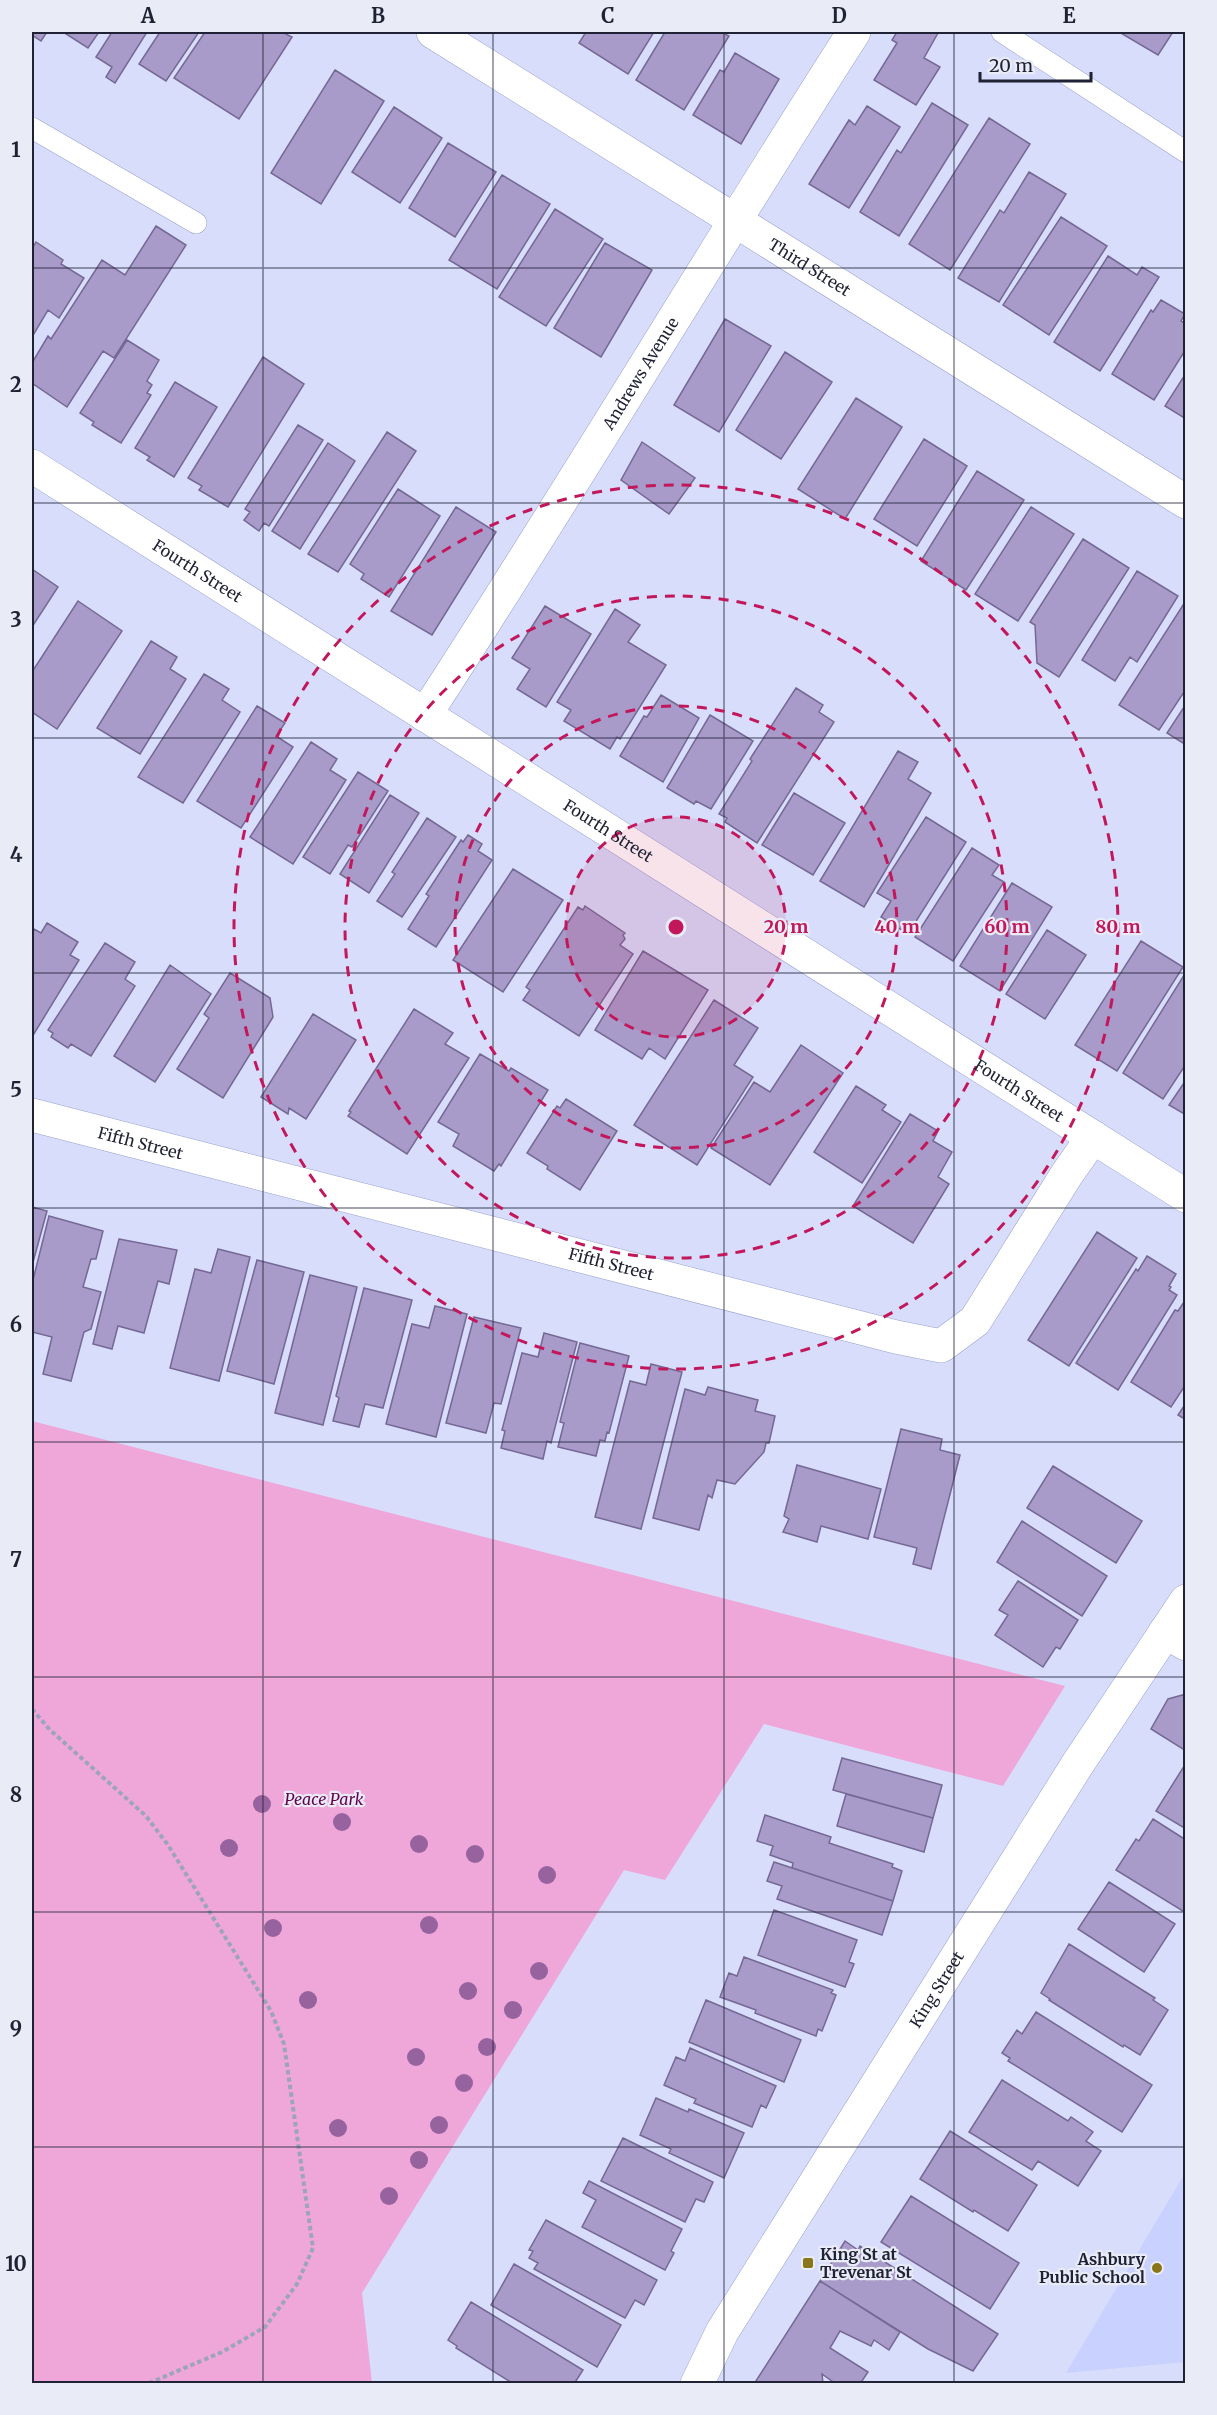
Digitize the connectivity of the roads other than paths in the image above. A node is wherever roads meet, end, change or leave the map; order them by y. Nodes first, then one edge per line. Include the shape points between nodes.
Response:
1 (433, 32) edge
2 (854, 32) edge
3 (1002, 32) edge
4 (32, 128) edge
5 (1185, 152) edge
6 (735, 219) junction
7 (196, 223) dead end
8 (32, 466) edge
9 (1185, 502) edge
10 (425, 715) junction
11 (32, 1115) edge
12 (1093, 1137) junction
13 (1185, 1196) edge
14 (1185, 1601) edge
15 (1175, 1638) edge
16 (697, 2384) edge

1 - 6 street, Third Street
2 - 6 street, Andrews Avenue
3 - 5 lane
4 - 7 lane
6 - 9 street, Third Street
6 - 10 street, Andrews Avenue
8 - 10 street, Fourth Street
10 - 12 street, Fourth Street
11 - 12 street, Fifth Street via 885,1335 941,1346 975,1320
12 - 13 street, Fourth Street
14 - 15 street, King Street
15 - 16 street, King Street via 1077,1765 722,2332

